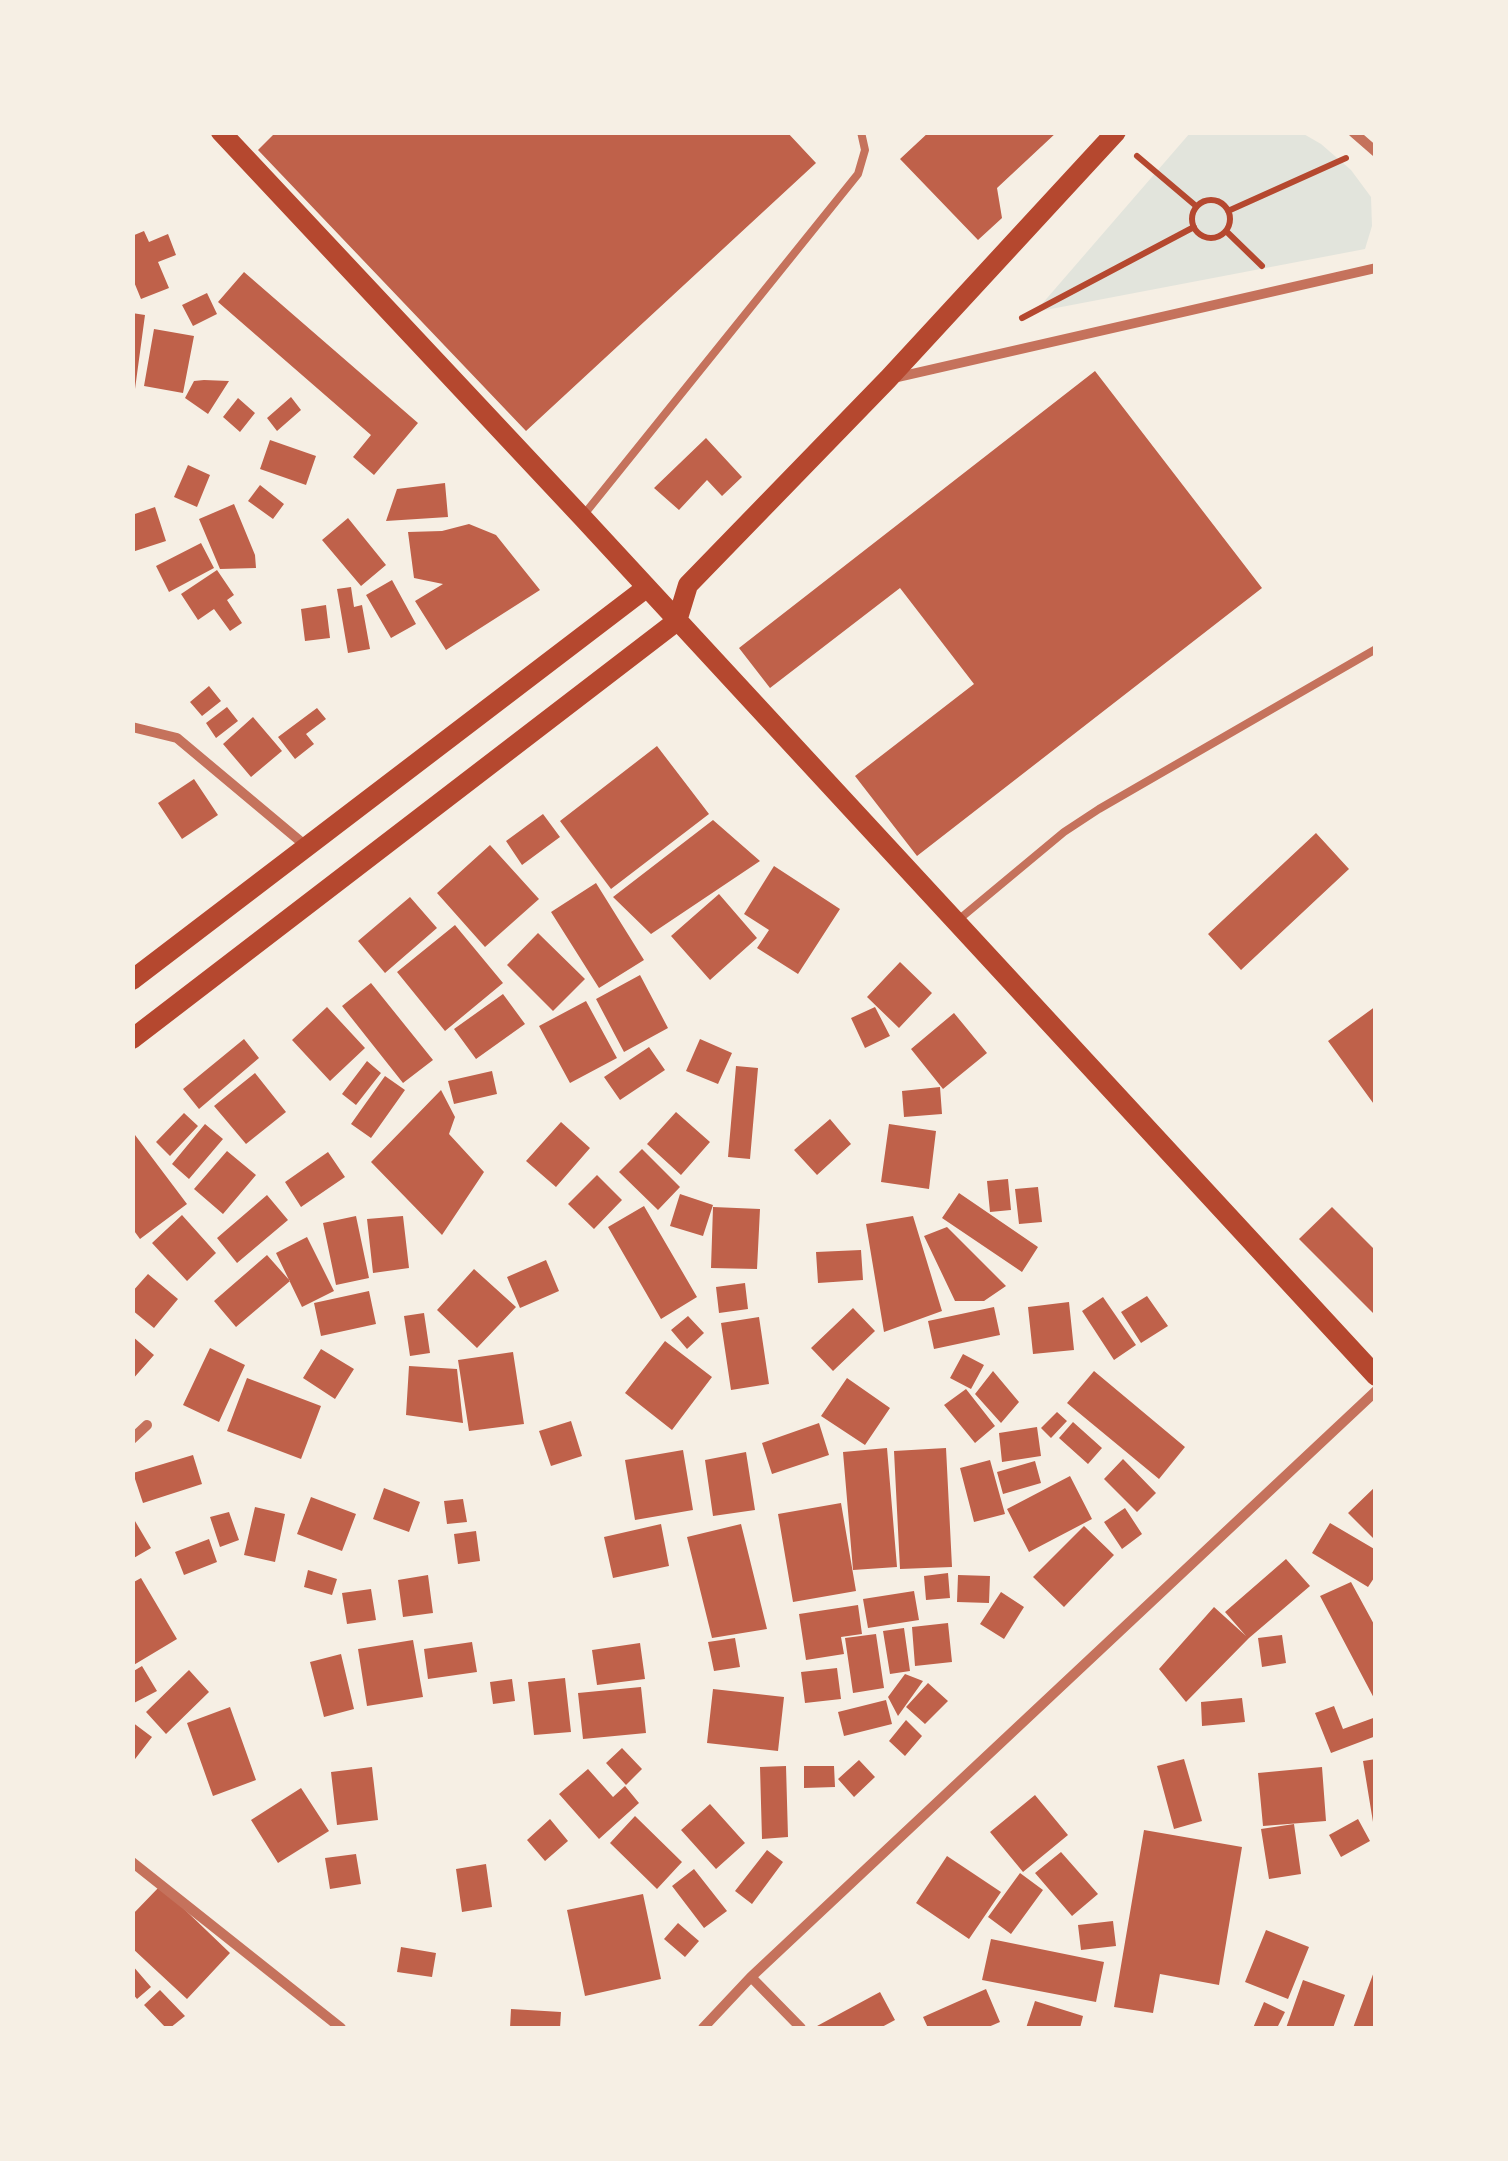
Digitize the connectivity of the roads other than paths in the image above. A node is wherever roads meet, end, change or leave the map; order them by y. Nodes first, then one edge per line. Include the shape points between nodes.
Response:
1 (220, 132) edge
2 (861, 132) edge
3 (1353, 132) edge
4 (1114, 134) edge
5 (1372, 149) edge
6 (1376, 268) edge
7 (888, 379) junction
8 (582, 517) junction
9 (688, 584) junction
10 (646, 588) junction
11 (677, 621) junction
12 (1376, 649) edge
13 (132, 727) edge
14 (307, 847) junction
15 (958, 921) junction
16 (132, 980) edge
17 (132, 1038) edge
18 (1376, 1376) edge
19 (1376, 1392) edge
20 (147, 1424) dead end
21 (132, 1440) edge
22 (132, 1862) edge
23 (752, 1977) junction
24 (341, 2028) edge
25 (703, 2028) edge
26 (802, 2028) edge

1 - 8 main road
2 - 8 lane via 865,150 858,174
3 - 5 street
4 - 7 main road
6 - 7 street
7 - 9 main road
8 - 10 main road
9 - 10 main road
9 - 11 main road
10 - 11 main road
10 - 14 main road
11 - 15 main road
11 - 17 main road
12 - 15 lane via 1099,809
13 - 14 street via 177,738
14 - 16 main road
15 - 18 main road
19 - 23 street
20 - 21 street
22 - 24 street
23 - 25 street
23 - 26 street

